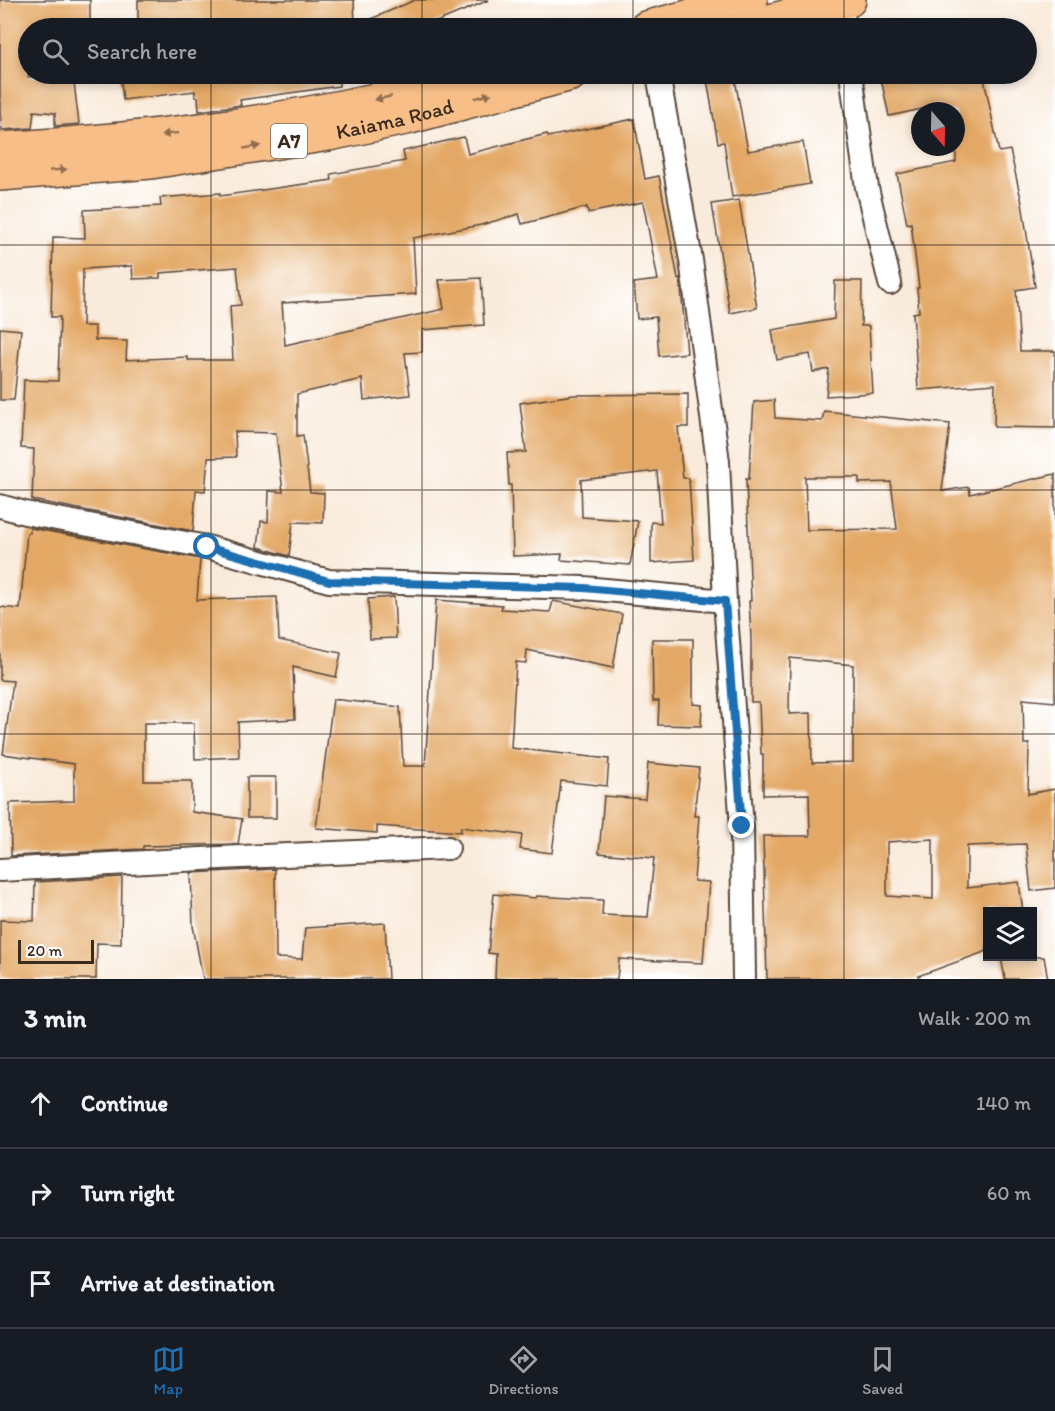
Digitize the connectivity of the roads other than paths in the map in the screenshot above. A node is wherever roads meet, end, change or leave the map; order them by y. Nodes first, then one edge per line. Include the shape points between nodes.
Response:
1 (751, 0) edge
2 (845, 10) edge
3 (685, 18) edge
4 (800, 18) edge
5 (442, 84) edge
6 (534, 84) edge
7 (660, 84) edge
8 (852, 84) edge
9 (0, 148) edge
10 (0, 174) edge
11 (890, 283) dead end
12 (0, 506) edge
13 (725, 601) junction
14 (448, 848) dead end
15 (0, 870) edge
16 (744, 979) edge

1 - 3 highway
2 - 4 highway
5 -> 9 highway, Kaiama Road / A7 via 254,123
10 -> 6 highway, Kaiama Road / A7 via 151,162 329,134
7 - 13 street via 691,260 718,462
8 - 11 street via 867,188
12 - 13 street via 207,547 329,581 584,588
13 - 16 street via 742,826
14 - 15 street

